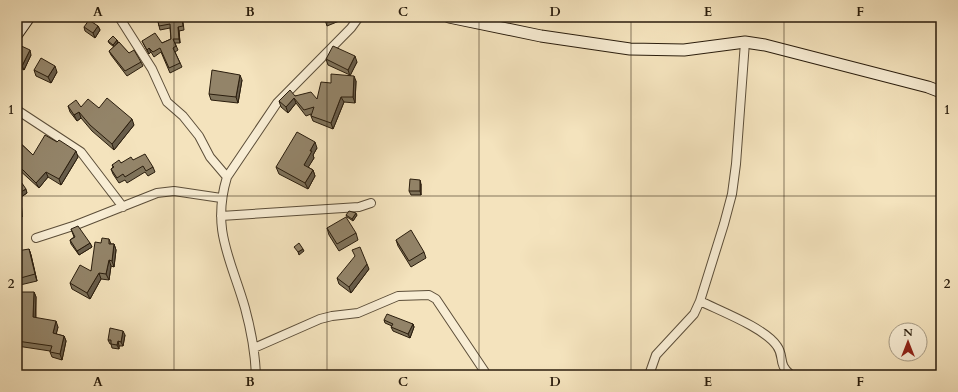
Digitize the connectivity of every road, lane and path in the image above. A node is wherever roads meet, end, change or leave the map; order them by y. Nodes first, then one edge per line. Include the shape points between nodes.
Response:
1 (29, 17) edge
2 (119, 17) edge
3 (358, 17) edge
4 (449, 17) edge
5 (480, 20) edge
6 (17, 34) edge
7 (745, 42) junction
8 (941, 92) edge
9 (17, 110) edge
10 (227, 177) junction
11 (221, 198) junction
12 (371, 203) dead end
13 (123, 207) junction
14 (221, 216) junction
15 (36, 238) dead end
16 (700, 301) junction
17 (254, 348) junction
18 (256, 375) edge
19 (487, 375) edge
20 (649, 375) edge
21 (791, 375) edge

1 - 6 street
2 - 10 street via 152,69 167,102 199,136 210,157
3 - 10 street via 351,28 277,103
4 - 5 street
5 - 7 street via 540,36 630,49 684,50
7 - 8 street via 849,66
7 - 16 street via 732,194
9 - 13 street via 81,152
10 - 11 street
11 - 13 street via 174,191 157,193
11 - 14 street
12 - 14 street via 359,207
13 - 15 street
14 - 17 street via 222,233 245,308
16 - 20 street via 694,314 656,355
16 - 21 street via 767,336 778,346 782,367
17 - 18 street
17 - 19 street via 332,316 358,314 398,296 428,295 436,299

